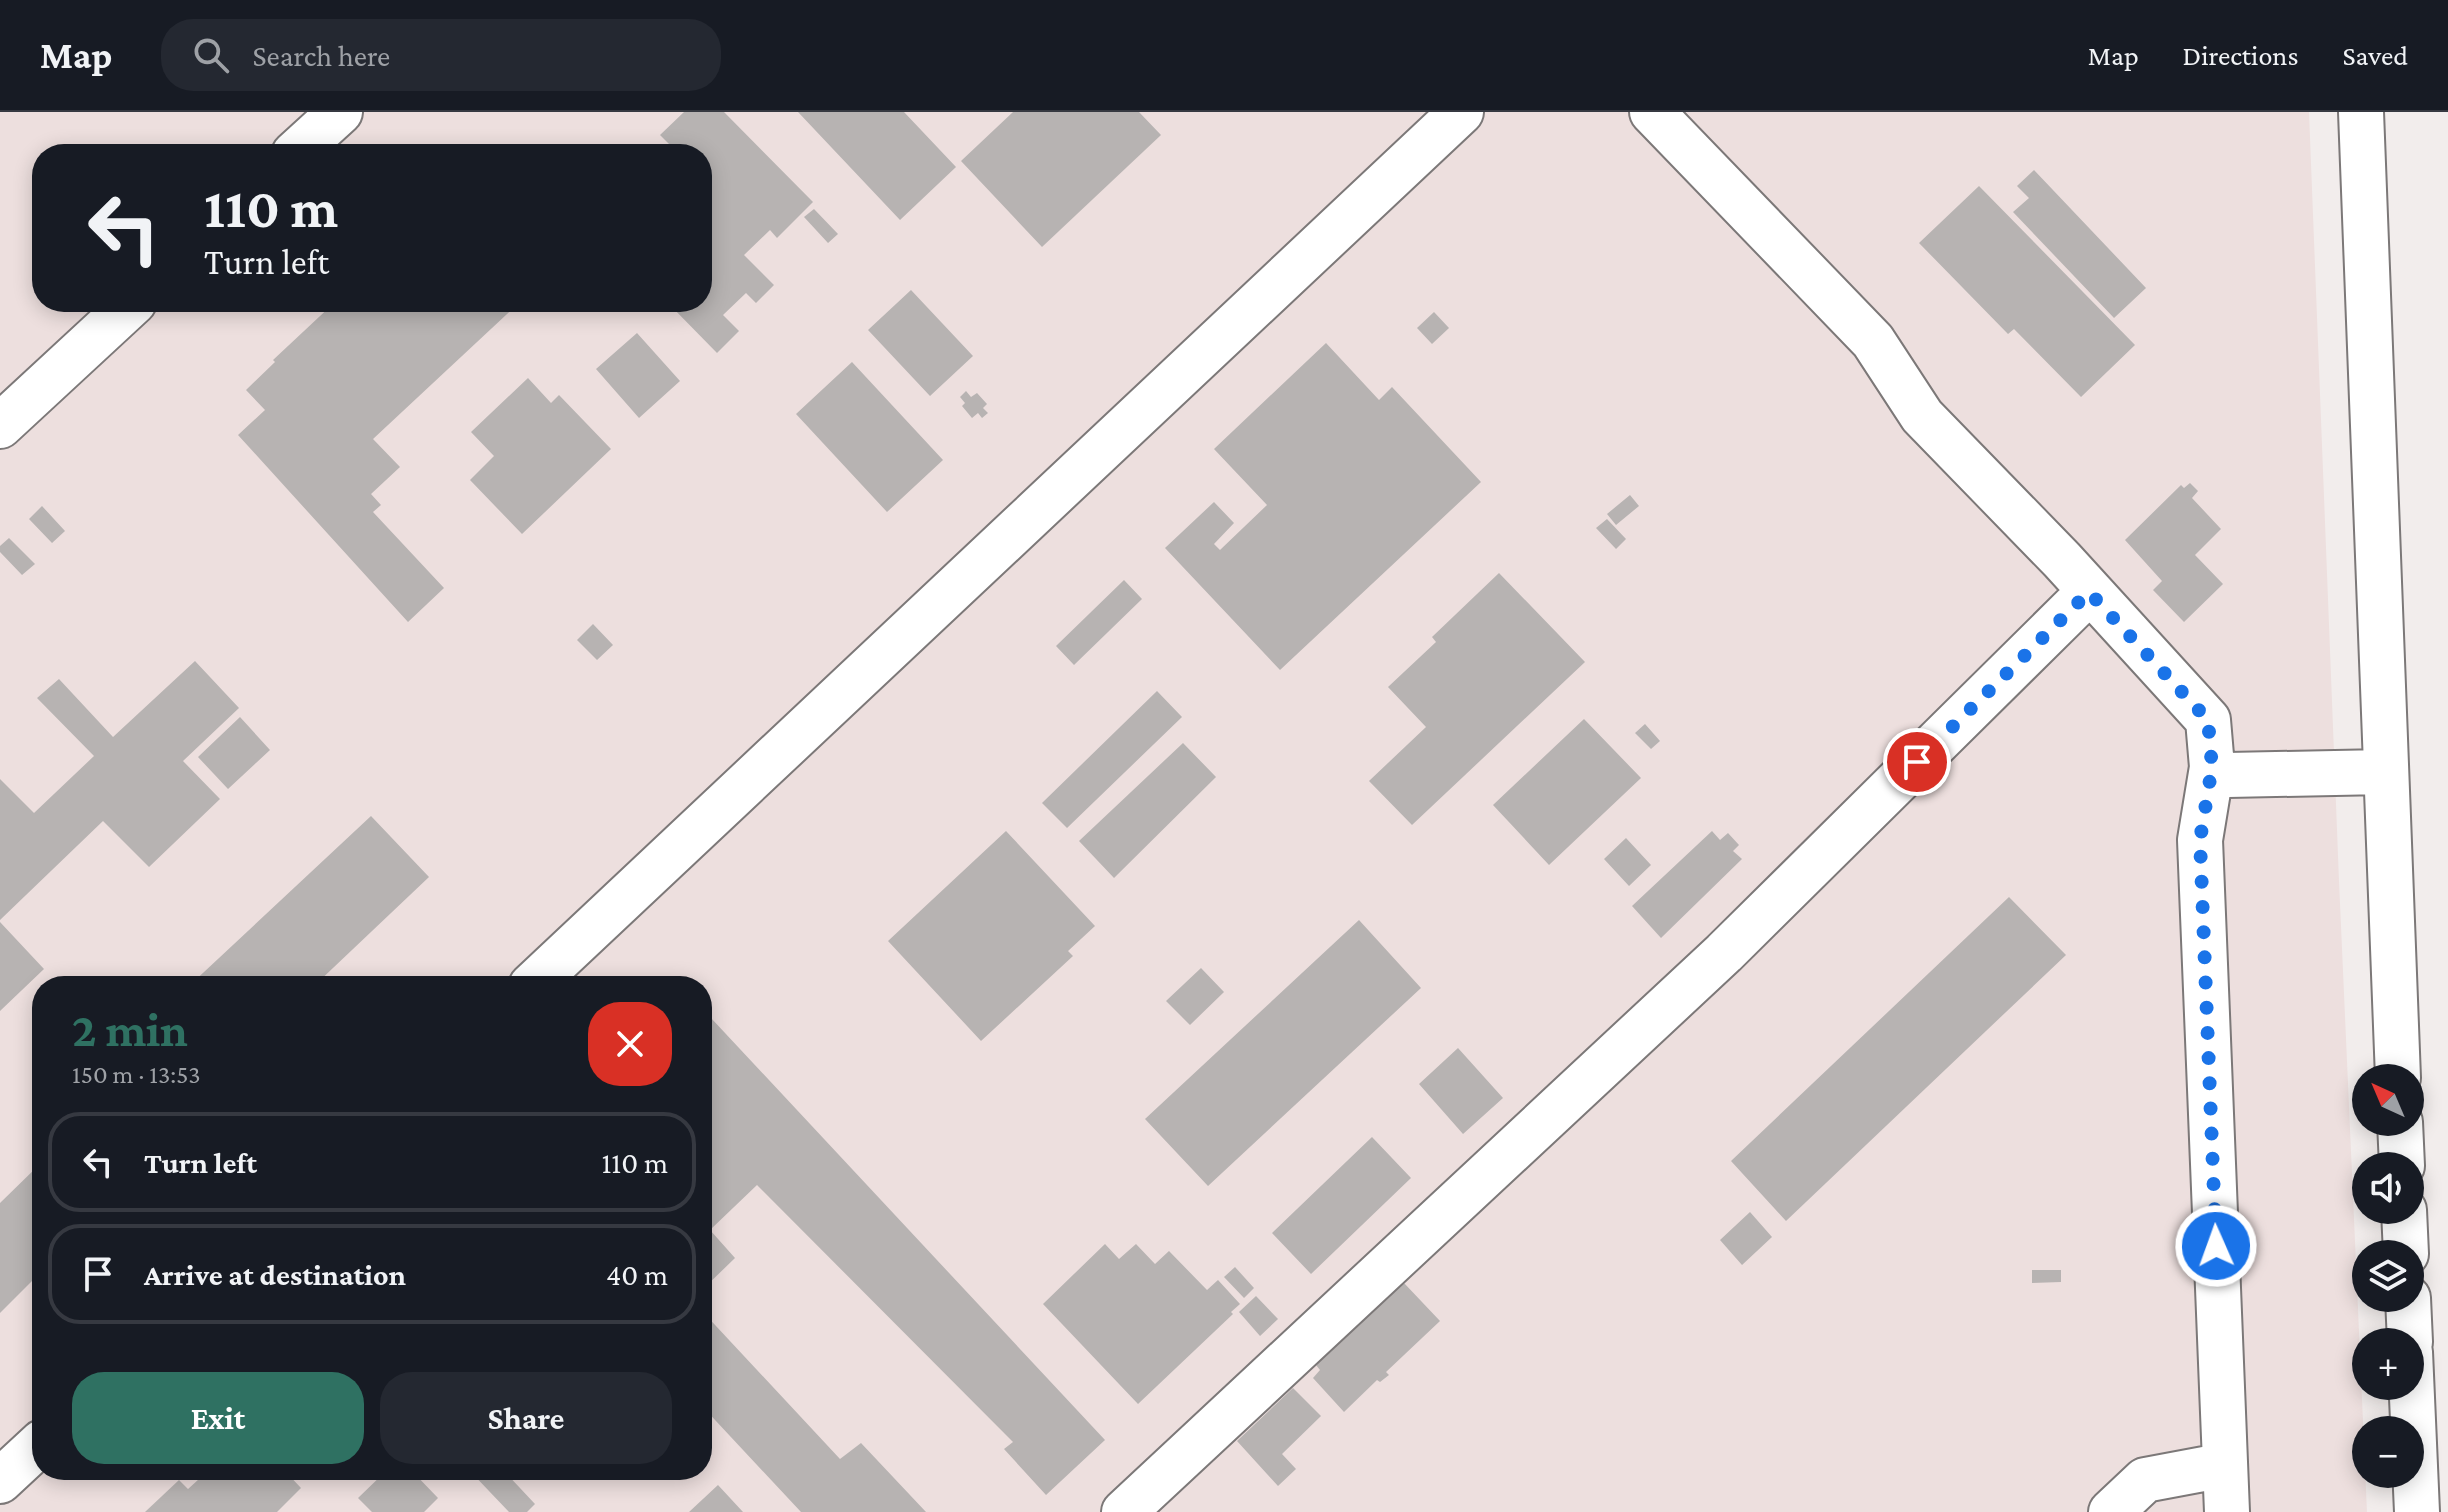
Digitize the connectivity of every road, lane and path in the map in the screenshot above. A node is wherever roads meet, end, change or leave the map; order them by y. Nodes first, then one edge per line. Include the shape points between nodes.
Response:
1 (340, 112) edge
2 (1461, 112) edge
3 (1652, 112) edge
4 (2361, 112) edge
5 (305, 144) edge
6 (123, 312) edge
7 (0, 426) edge
8 (2089, 592) junction
9 (2220, 771) junction
10 (2367, 773) junction
11 (542, 976) edge
12 (2397, 1064) edge
13 (2412, 1400) edge
14 (32, 1451) edge
15 (2225, 1465) junction
16 (0, 1481) edge
17 (1124, 1512) edge
18 (2111, 1512) edge
19 (2227, 1512) edge
20 (2417, 1512) edge

1 - 5 street
2 - 11 street
3 - 8 street via 1873,341 1922,416
4 - 10 street via 2382,640
6 - 7 street
8 - 9 street via 2208,720
8 - 17 street via 1724,953
9 - 10 street
9 - 15 street via 2200,840
10 - 12 street
13 - 20 street
14 - 16 street
15 - 18 street via 2145,1480
15 - 19 street

